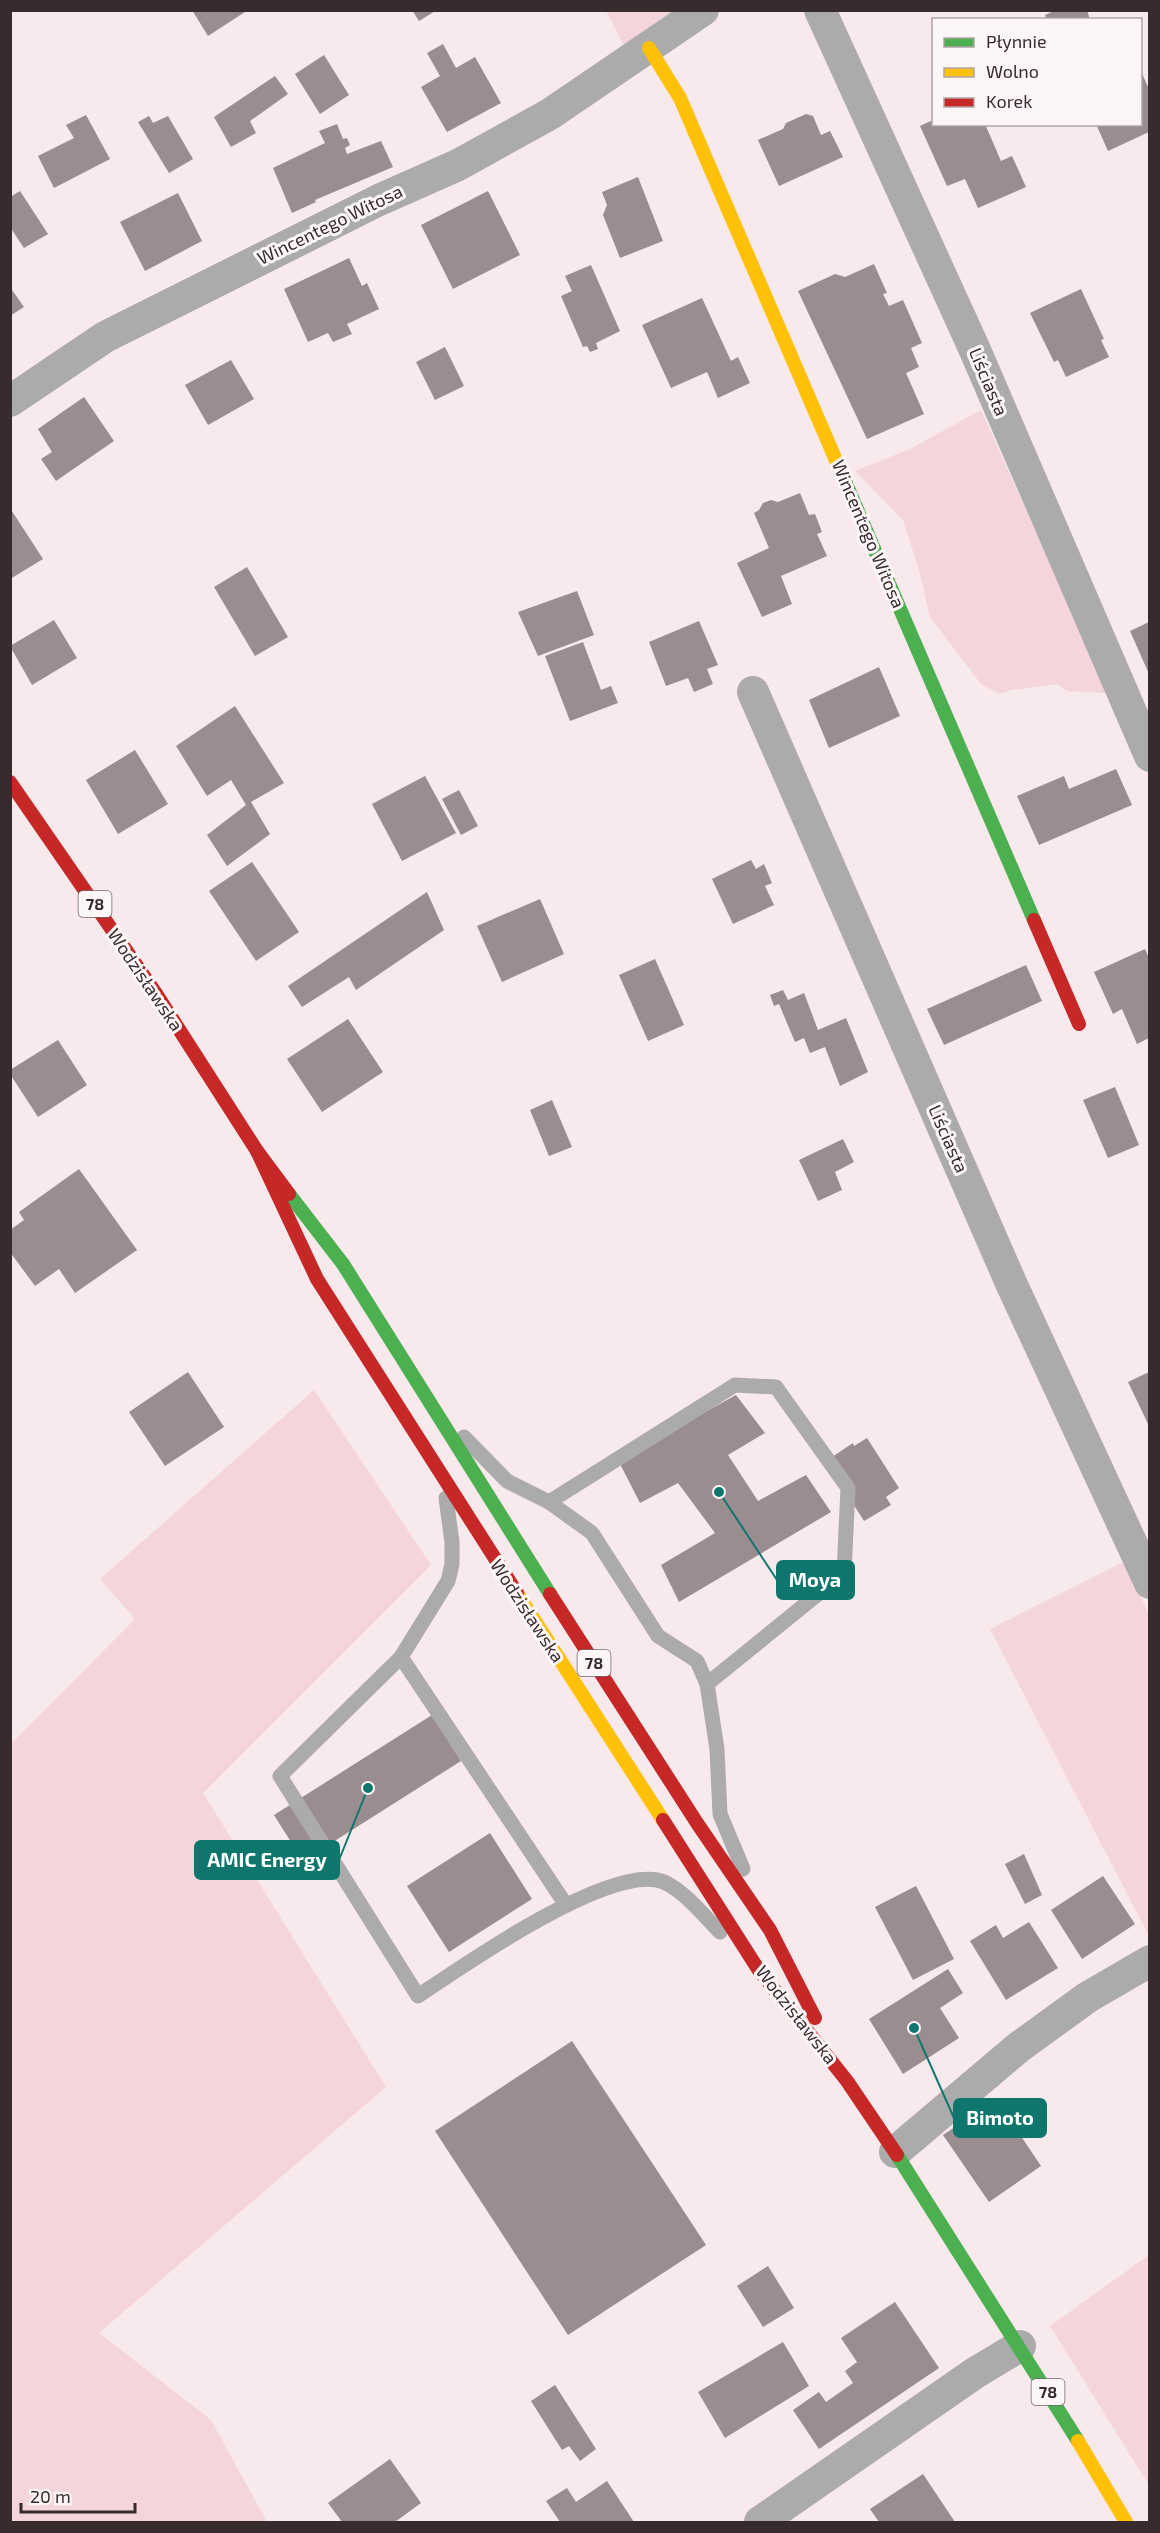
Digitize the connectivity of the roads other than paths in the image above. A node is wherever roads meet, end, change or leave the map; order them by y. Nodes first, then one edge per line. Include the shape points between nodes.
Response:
1 (703, 10) edge
2 (820, 10) edge
3 (649, 48) junction
4 (10, 401) edge
5 (753, 692) dead end
6 (1149, 756) edge
7 (10, 782) edge
8 (1079, 1024) dead end
9 (257, 1151) junction
10 (422, 1394) junction
11 (444, 1480) junction
12 (549, 1502) junction
13 (1149, 1583) edge
14 (401, 1657) junction
15 (707, 1684) junction
16 (566, 1905) junction
17 (770, 1930) junction
18 (1149, 1961) edge
19 (758, 1969) junction
20 (848, 2081) junction
21 (895, 2152) junction
22 (1020, 2346) junction
23 (760, 2523) edge
24 (1126, 2523) edge

1 - 3 street, Wincentego Witosa
2 - 6 street, Liściasta via 974,348
3 - 4 street, Wincentego Witosa via 550,114 458,165 379,200 105,337
3 - 8 main road, Wincentego Witosa via 680,98
5 - 13 street, Liściasta via 1011,1283
7 - 9 main road, Wodzisławska / 78 via 157,995
9 - 10 main road, Wodzisławska / 78 via 343,1264
9 - 11 main road, Wodzisławska / 78 via 317,1279
10 - 12 lane via 507,1481
10 - 17 main road, Wodzisławska / 78
11 - 14 lane via 452,1542 448,1581
11 - 19 main road, Wodzisławska / 78
12 - 15 lane via 592,1533 658,1636 697,1661
12 - 15 lane via 735,1385 776,1387 848,1488 844,1573
14 - 16 lane
14 - 16 lane via 280,1776 418,1996 473,1958
15 - 17 lane via 717,1749 720,1814
16 - 19 lane via 624,1881 664,1882 676,1889
17 - 20 main road, Wodzisławska / 78
18 - 21 street via 1088,1997 1019,2048
19 - 20 main road, Wodzisławska / 78
20 - 21 main road, Wodzisławska / 78
21 - 22 main road, Wodzisławska / 78
22 - 23 street via 975,2373
22 - 24 main road, Wodzisławska / 78

